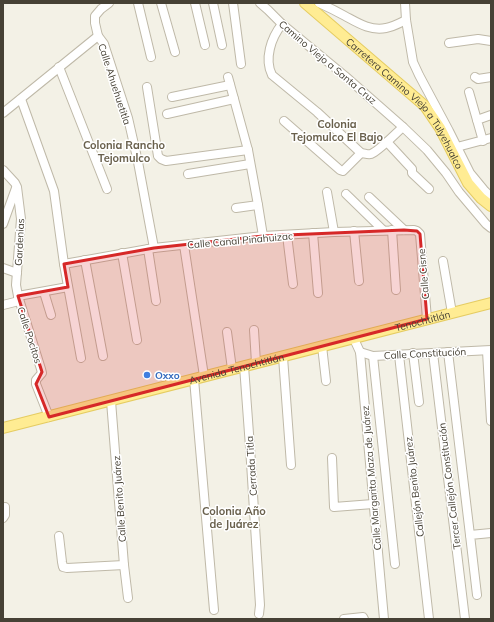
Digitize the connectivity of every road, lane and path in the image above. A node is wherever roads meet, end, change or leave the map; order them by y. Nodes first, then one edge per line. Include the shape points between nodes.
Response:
1 (109, 3) edge
2 (138, 3) edge
3 (161, 3) edge
4 (195, 3) edge
5 (213, 3) edge
6 (233, 3) edge
7 (260, 3) edge
8 (405, 3) edge
9 (311, 4) edge
10 (406, 20) junction
11 (282, 24) junction
12 (98, 36) junction
13 (491, 41) edge
14 (450, 43) dead end
15 (205, 45) dead end
16 (222, 45) dead end
17 (175, 52) dead end
18 (151, 57) dead end
19 (241, 64) dead end
20 (59, 67) junction
21 (475, 77) dead end
22 (491, 77) edge
23 (147, 88) dead end
24 (469, 92) dead end
25 (172, 97) dead end
26 (21, 99) junction
27 (234, 99) junction
28 (3, 113) edge
29 (168, 114) dead end
30 (491, 115) edge
31 (477, 120) junction
32 (284, 121) dead end
33 (403, 127) junction
34 (487, 139) edge
35 (387, 142) junction
36 (458, 147) junction
37 (248, 150) junction
38 (361, 153) junction
39 (250, 164) junction
40 (3, 170) edge
41 (188, 174) dead end
42 (17, 187) junction
43 (107, 189) dead end
44 (429, 189) dead end
45 (327, 192) dead end
46 (346, 194) dead end
47 (369, 197) dead end
48 (491, 197) edge
49 (258, 205) junction
50 (491, 206) edge
51 (236, 208) dead end
52 (3, 224) edge
53 (491, 228) edge
54 (383, 230) junction
55 (392, 230) junction
56 (404, 230) junction
57 (417, 231) joint
58 (334, 232) junction
59 (354, 232) junction
60 (313, 233) junction
61 (287, 235) junction
62 (263, 236) junction
63 (184, 245) junction
64 (151, 248) junction
65 (122, 253) junction
66 (85, 260) junction
67 (443, 261) dead end
68 (64, 264) junction
69 (3, 268) edge
70 (17, 273) junction
71 (359, 281) dead end
72 (293, 284) dead end
73 (68, 287) junction
74 (396, 290) dead end
75 (44, 292) junction
76 (318, 293) dead end
77 (18, 299) junction
78 (156, 301) dead end
79 (491, 303) edge
80 (3, 305) edge
81 (452, 313) junction
82 (51, 315) dead end
83 (427, 318) junction
84 (254, 330) dead end
85 (227, 332) dead end
86 (354, 339) junction
87 (137, 340) dead end
88 (322, 346) junction
89 (489, 350) edge
90 (360, 352) junction
91 (448, 352) junction
92 (413, 353) junction
93 (433, 353) junction
94 (399, 355) junction
95 (103, 356) dead end
96 (373, 356) junction
97 (283, 357) junction
98 (81, 358) dead end
99 (256, 363) junction
100 (244, 366) junction
101 (232, 369) junction
102 (199, 378) junction
103 (326, 381) dead end
104 (111, 401) junction
105 (419, 402) dead end
106 (49, 417) junction
107 (491, 420) edge
108 (3, 428) edge
109 (332, 458) dead end
110 (290, 465) dead end
111 (373, 504) junction
112 (5, 507) dead end
113 (3, 518) edge
114 (491, 533) edge
115 (470, 535) junction
116 (58, 536) dead end
117 (395, 564) dead end
118 (124, 565) junction
119 (477, 595) dead end
120 (128, 598) dead end
121 (214, 610) dead end
122 (259, 614) dead end
123 (344, 619) edge
124 (364, 619) edge
125 (384, 619) edge
126 (429, 619) edge
127 (465, 619) edge

1 - 12 street, Calle Ahuehuetitla via 95,16
2 - 18 street
3 - 17 street
4 - 15 street
5 - 16 street
6 - 19 street
7 - 11 street, Camino Viejo a Santa Cruz
8 - 10 street
9 - 10 street via 344,15 368,27 385,28
9 - 50 main road, Carretera Camino Viejo a Tulyehualco via 424,106 440,128 468,183
10 - 36 street via 413,62
11 - 33 street, Camino Viejo a Santa Cruz
11 - 38 street via 268,53 272,75
12 - 20 street
12 - 64 street, Calle Ahuehuetitla via 104,44 128,118 138,162
13 - 14 street via 478,39
20 - 26 street
20 - 43 street
21 - 22 street
23 - 37 street via 158,156 161,159 166,161
24 - 31 street
25 - 27 street via 229,81
26 - 28 street
26 - 68 street via 54,191
27 - 29 street
27 - 37 street
30 - 31 street
31 - 34 street
32 - 38 street via 340,170 343,171
33 - 35 street
33 - 53 street, Camino Viejo a Santa Cruz via 427,150
34 - 36 street
35 - 38 street via 372,154
35 - 44 street via 412,169 412,173
36 - 48 street via 470,173
37 - 39 street
39 - 41 street
39 - 49 street
40 - 42 street
42 - 52 street
42 - 70 street, Gardenias via 21,219
45 - 58 street
46 - 54 street
47 - 56 street
49 - 51 street
49 - 62 street
54 - 55 street, Calle Canal Pinahuizac
54 - 59 street, Calle Canal Pinahuizac
55 - 56 street, Calle Canal Pinahuizac
55 - 74 street
56 - 57 street, Calle Canal Pinahuizac
57 - 83 street, Calle Cisne via 420,234
58 - 59 street, Calle Canal Pinahuizac
58 - 60 street, Calle Canal Pinahuizac
59 - 71 street
60 - 61 street, Calle Canal Pinahuizac
60 - 76 street
61 - 62 street, Calle Canal Pinahuizac
61 - 72 street
62 - 63 street, Calle Canal Pinahuizac
63 - 64 street, Calle Canal Pinahuizac
63 - 102 street
64 - 65 street, Calle Canal Pinahuizac
64 - 78 street, Calle Ahuehuetitla
65 - 66 street, Calle Canal Pinahuizac
65 - 87 street
66 - 68 street, Calle Canal Pinahuizac
66 - 95 street
67 - 81 street
68 - 73 street
69 - 70 street
70 - 77 street, Gardenias
73 - 75 street
73 - 98 street
75 - 77 street
75 - 82 street
77 - 80 street
77 - 106 street, Calle Pocitos via 41,369 42,373 36,384
79 - 81 main road, Tenochtitlán
81 - 83 main road, Tenochtitlán
83 - 86 main road, Tenochtitlán
84 - 99 street
85 - 101 street
86 - 88 main road, Avenida Tenochtitlán
86 - 90 street, Calle Margarita Maza de Juárez
88 - 97 main road, Avenida Tenochtitlán
88 - 103 street
89 - 91 street, Calle Constitución
89 - 107 street
90 - 96 street, Calle Constitución
90 - 111 street, Calle Margarita Maza de Juárez
91 - 93 street, Calle Constitución
91 - 115 street
92 - 93 street, Calle Constitución
92 - 94 street, Calle Constitución
92 - 105 street
93 - 127 street, Tercer Callejón Constitución
94 - 96 street, Calle Constitución
94 - 126 street, Callejón Benito Juárez
96 - 117 street
97 - 99 main road, Avenida Tenochtitlán
97 - 110 street
99 - 100 main road, Avenida Tenochtitlán
100 - 101 main road, Avenida Tenochtitlán
100 - 122 street, Cerrada Titla
101 - 102 main road, Avenida Tenochtitlán
102 - 104 main road, Avenida Tenochtitlán
102 - 121 street
104 - 106 main road, Avenida Tenochtitlán
104 - 118 street, Calle Benito Juárez
106 - 108 main road, Avenida Tenochtitlán
109 - 111 street via 334,507
111 - 125 street, Calle Margarita Maza de Juárez
112 - 113 street
114 - 115 street
115 - 119 street
116 - 118 street via 63,568
118 - 120 street, Calle Benito Juárez
123 - 124 street

